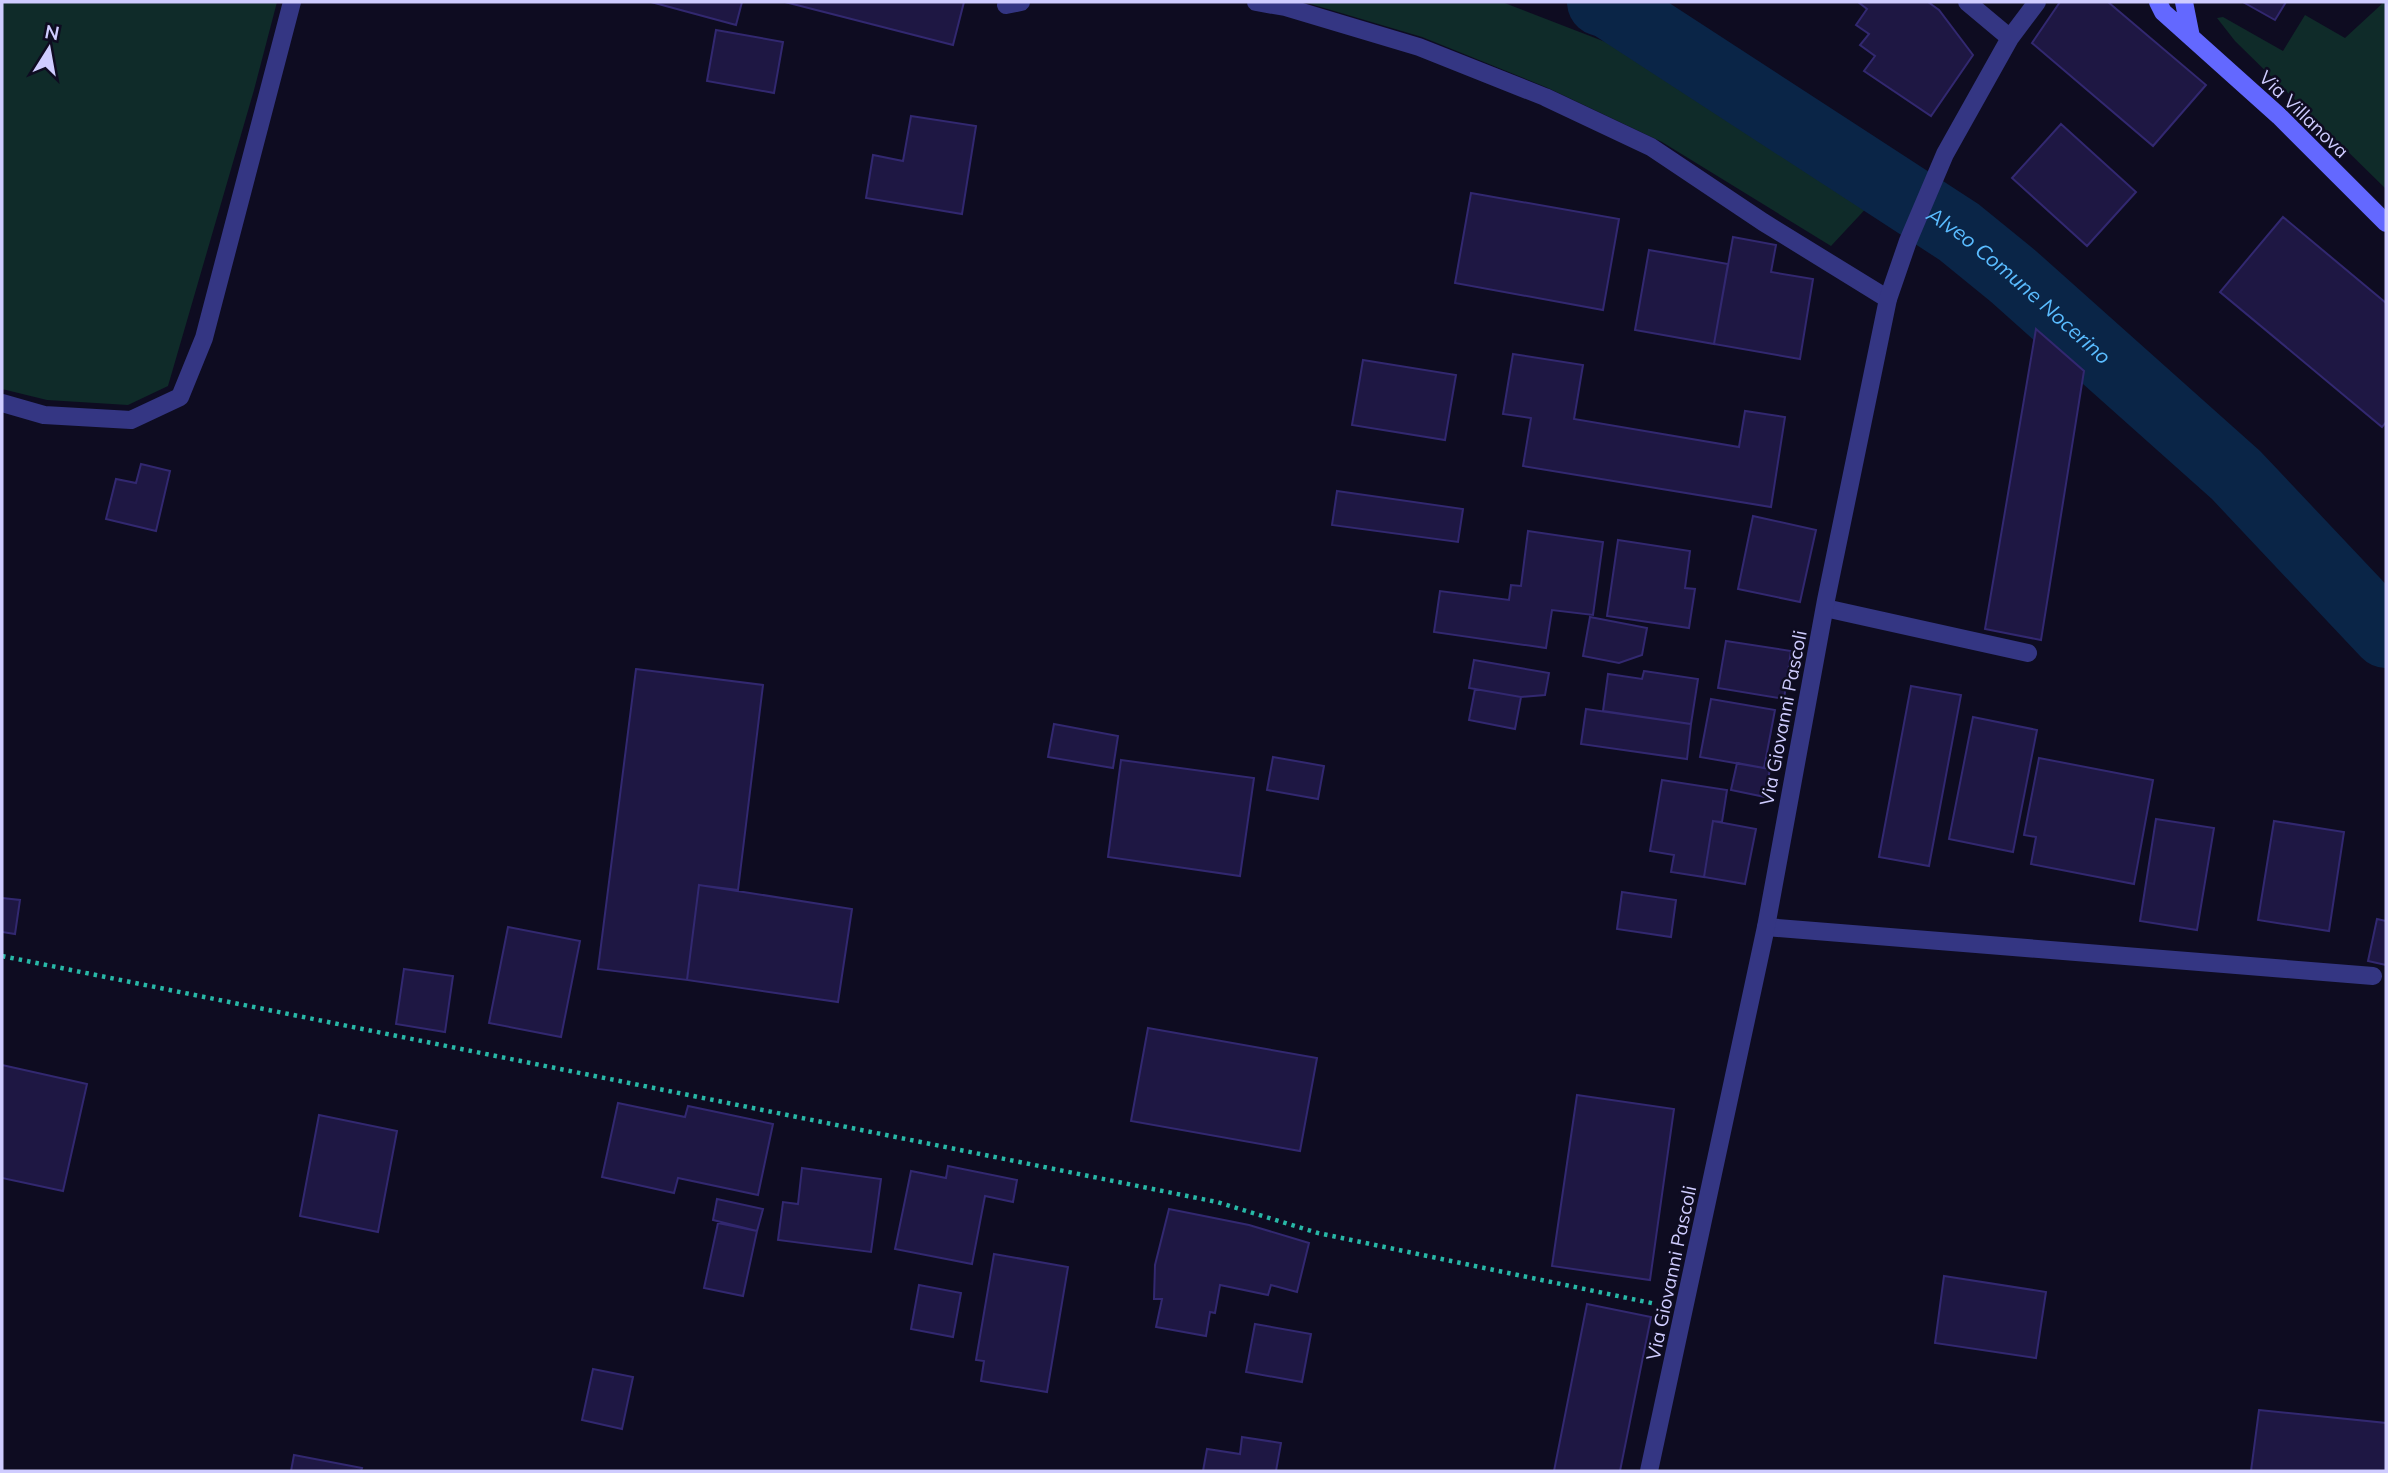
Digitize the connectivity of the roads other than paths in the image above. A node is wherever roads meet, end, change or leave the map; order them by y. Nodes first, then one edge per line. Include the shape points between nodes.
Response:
1 (292, 2) edge
2 (1256, 2) edge
3 (1967, 2) edge
4 (2038, 2) edge
5 (2158, 2) edge
6 (2184, 2) edge
7 (2191, 37) junction
8 (2010, 38) junction
9 (2386, 223) edge
10 (1888, 299) junction
11 (2, 403) edge
12 (1825, 608) junction
13 (2028, 653) dead end
14 (1766, 927) junction
15 (2373, 976) dead end
16 (1649, 1471) edge

1 - 11 street via 204,338 180,397 131,420 44,415
2 - 10 street via 1419,47 1628,136
3 - 8 street
4 - 8 street, Via Giovanni Pascoli
5 - 7 main road, Via Villanova
6 - 7 main road
7 - 9 main road, Via Villanova
8 - 10 street, Via Giovanni Pascoli via 1945,154
10 - 12 street, Via Giovanni Pascoli
12 - 13 street
12 - 14 street, Via Giovanni Pascoli
14 - 15 street
14 - 16 street, Via Giovanni Pascoli

